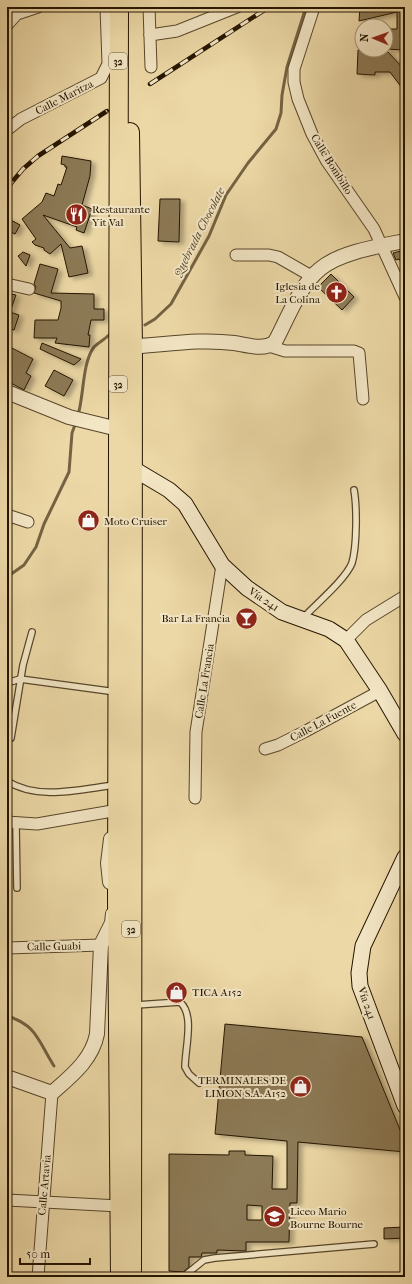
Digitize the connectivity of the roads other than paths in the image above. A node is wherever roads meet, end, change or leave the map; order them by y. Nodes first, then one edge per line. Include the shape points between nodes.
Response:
1 (38, 7) edge
2 (106, 7) edge
3 (119, 7) edge
4 (129, 7) edge
5 (149, 7) edge
6 (237, 7) edge
7 (314, 7) edge
8 (7, 25) edge
9 (150, 35) junction
10 (150, 67) dead end
11 (7, 130) edge
12 (405, 241) edge
13 (381, 246) junction
14 (236, 255) dead end
15 (313, 277) junction
16 (7, 284) edge
17 (29, 290) dead end
18 (405, 297) edge
19 (269, 346) junction
20 (125, 347) junction
21 (7, 392) edge
22 (363, 399) dead end
23 (118, 429) junction
24 (126, 469) junction
25 (354, 490) dead end
26 (7, 515) edge
27 (28, 522) dead end
28 (222, 565) junction
29 (405, 596) edge
30 (302, 619) junction
31 (32, 632) dead end
32 (346, 640) junction
33 (20, 679) junction
34 (7, 683) edge
35 (380, 691) junction
36 (117, 692) junction
37 (405, 734) edge
38 (11, 738) dead end
39 (265, 749) dead end
40 (7, 781) edge
41 (118, 784) junction
42 (196, 798) dead end
43 (118, 817) junction
44 (12, 822) edge
45 (405, 857) edge
46 (17, 888) dead end
47 (102, 945) junction
48 (7, 948) edge
49 (131, 1006) junction
50 (7, 1077) edge
51 (199, 1083) dead end
52 (52, 1093) junction
53 (405, 1106) edge
54 (7, 1200) edge
55 (43, 1202) junction
56 (119, 1206) junction
57 (374, 1244) dead end
58 (38, 1277) edge
59 (120, 1277) edge
60 (132, 1277) edge
61 (183, 1277) edge

1 - 8 street via 17,14
2 - 11 street, Calle Maritza via 108,64 102,78 21,119
3 - 20 highway, 32
4 - 20 highway, 32
5 - 9 street
6 - 9 street via 177,31
7 - 13 street, Calle Bombillo via 294,69 298,99 326,160 374,229
9 - 10 street
12 - 13 street
13 - 15 street via 342,257 321,268
13 - 18 street, Calle Bombillo
14 - 15 street via 269,254
15 - 19 street via 296,302 275,342
16 - 17 street
19 - 20 street via 218,341
19 - 22 street via 285,350 359,353
20 - 23 highway, 32
20 - 24 highway, 32
21 - 23 street via 69,417
23 - 24 highway, 32
24 - 28 main road, Vía 241 via 170,490 185,504
24 - 36 highway, 32
24 - 49 highway, 32
25 - 30 lane via 357,507 352,563 344,576
26 - 27 street
28 - 30 main road, Vía 241 via 246,588 282,612
28 - 42 street, Calle La Francia via 196,732
29 - 32 street via 366,620
30 - 32 main road, Vía 241 via 329,629
31 - 33 lane
32 - 35 main road, Vía 241
33 - 34 lane
33 - 36 lane
33 - 38 lane
35 - 37 main road, Vía 241
35 - 39 street, Calle La Fuente via 304,732
36 - 41 highway, 32
40 - 41 lane via 16,787 31,791 51,792
41 - 43 highway, 32
43 - 44 street via 37,824
43 - 47 street via 108,850 112,923
43 - 56 highway, 32
44 - 46 lane
45 - 53 main road, Vía 241 via 363,946 359,973 360,986
47 - 48 street, Calle Guabi
47 - 52 street via 95,1045 83,1063
49 - 51 lane via 180,1002 184,1005 189,1015 185,1067
49 - 60 highway, 32
50 - 52 street
52 - 55 street, Calle Artavia
54 - 55 street
55 - 56 street
55 - 58 street, Calle Artavia
56 - 59 highway, 32
57 - 61 lane via 215,1258 204,1260

